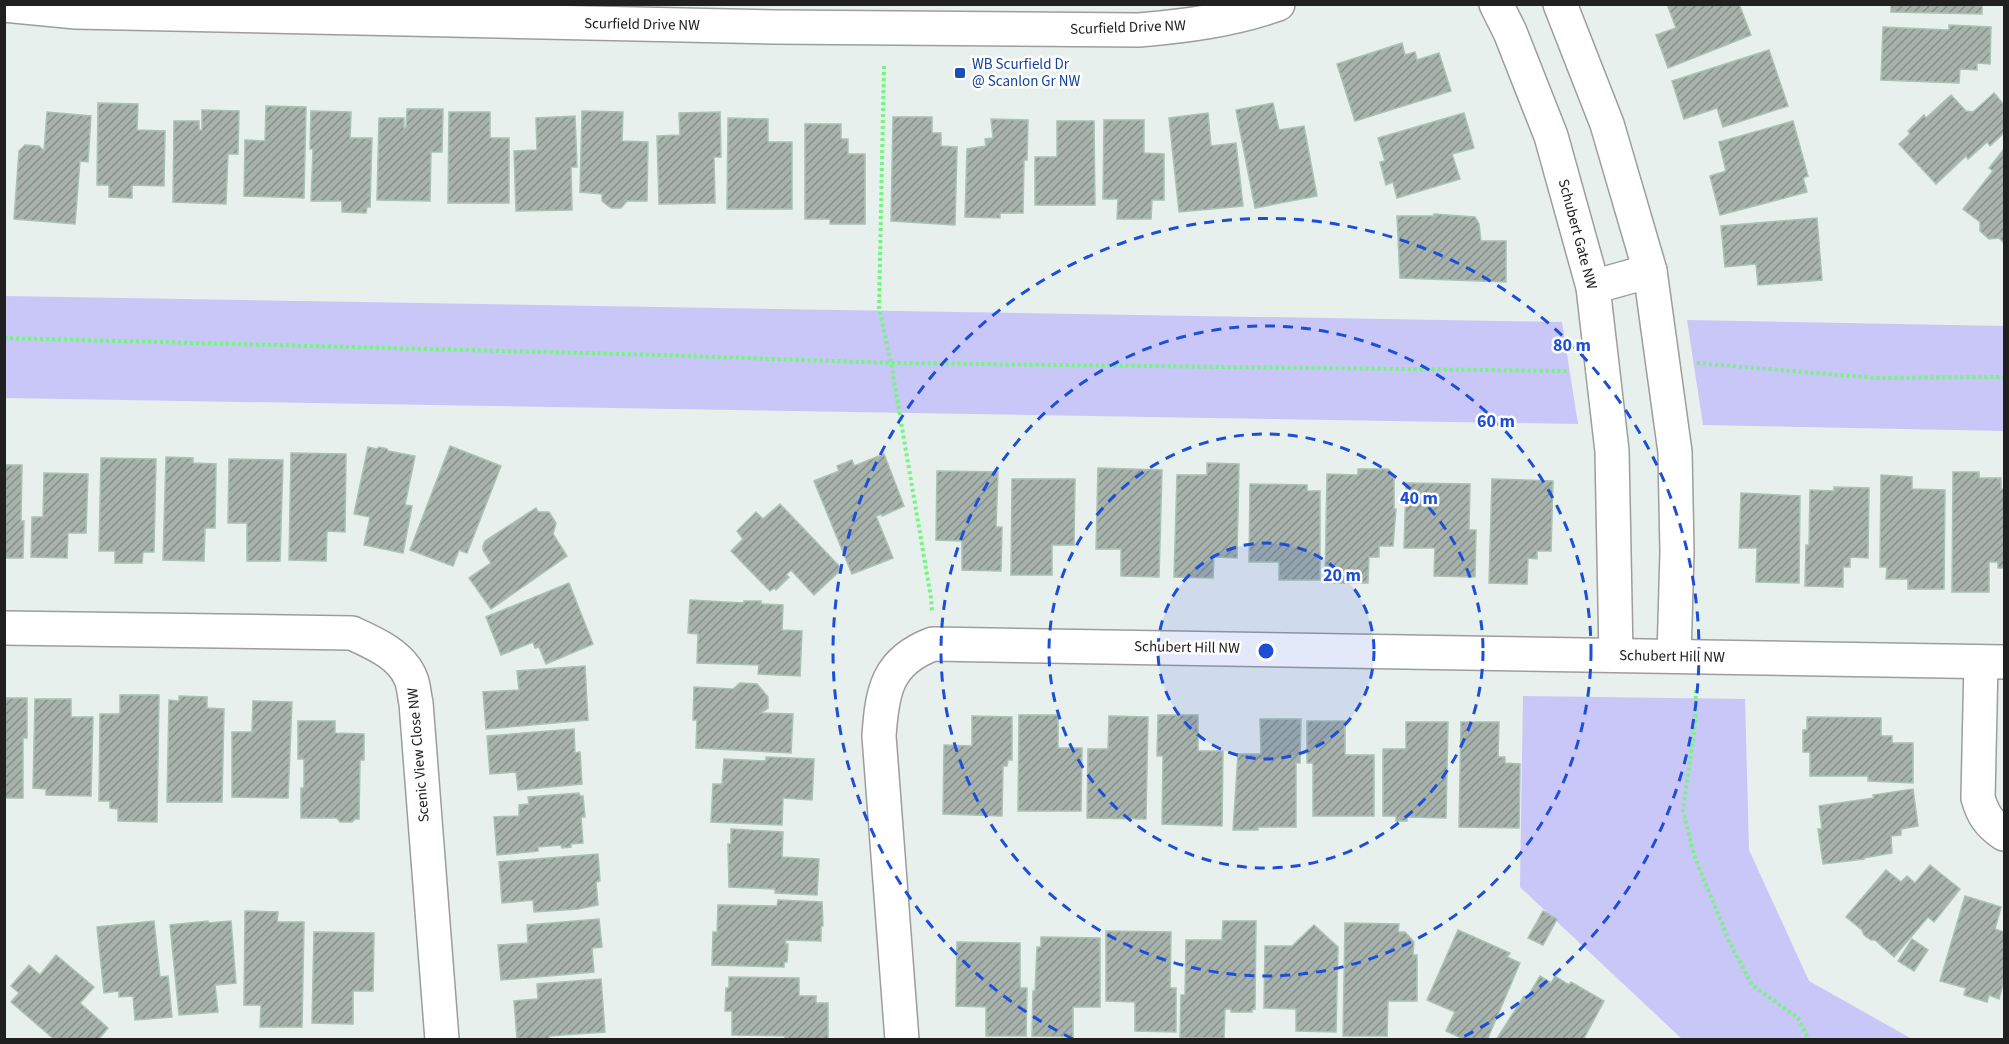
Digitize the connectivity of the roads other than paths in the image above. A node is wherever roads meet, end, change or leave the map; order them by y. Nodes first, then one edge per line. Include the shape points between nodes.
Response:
1 (1278, 4) edge
2 (1496, 4) edge
3 (1560, 4) edge
4 (4, 5) edge
5 (723, 15) edge
6 (775, 16) edge
7 (1650, 271) junction
8 (1593, 287) junction
9 (4, 628) edge
10 (1616, 655) junction
11 (1686, 656) junction
12 (1993, 662) edge
13 (2004, 834) edge
14 (441, 1040) edge
15 (902, 1040) edge

1 - 6 street, Scurfield Drive NW via 1189,26 1139,30
2 - 8 street, Schubert Gate NW via 1551,136
3 - 7 street via 1607,124
4 - 5 street, Scurfield Drive NW via 76,12
5 - 6 street, Scurfield Drive NW
7 - 8 street
7 - 11 street via 1675,452 1677,552
8 - 10 street, Schubert Gate NW via 1612,451
9 - 14 street, Scenic View Close NW via 352,633 397,658 411,678 416,703
10 - 11 street, Schubert Hill NW
10 - 15 street, Schubert Hill NW via 933,644 908,656 889,679 879,736
11 - 12 street, Schubert Hill NW
12 - 13 street via 1978,798 1991,825

